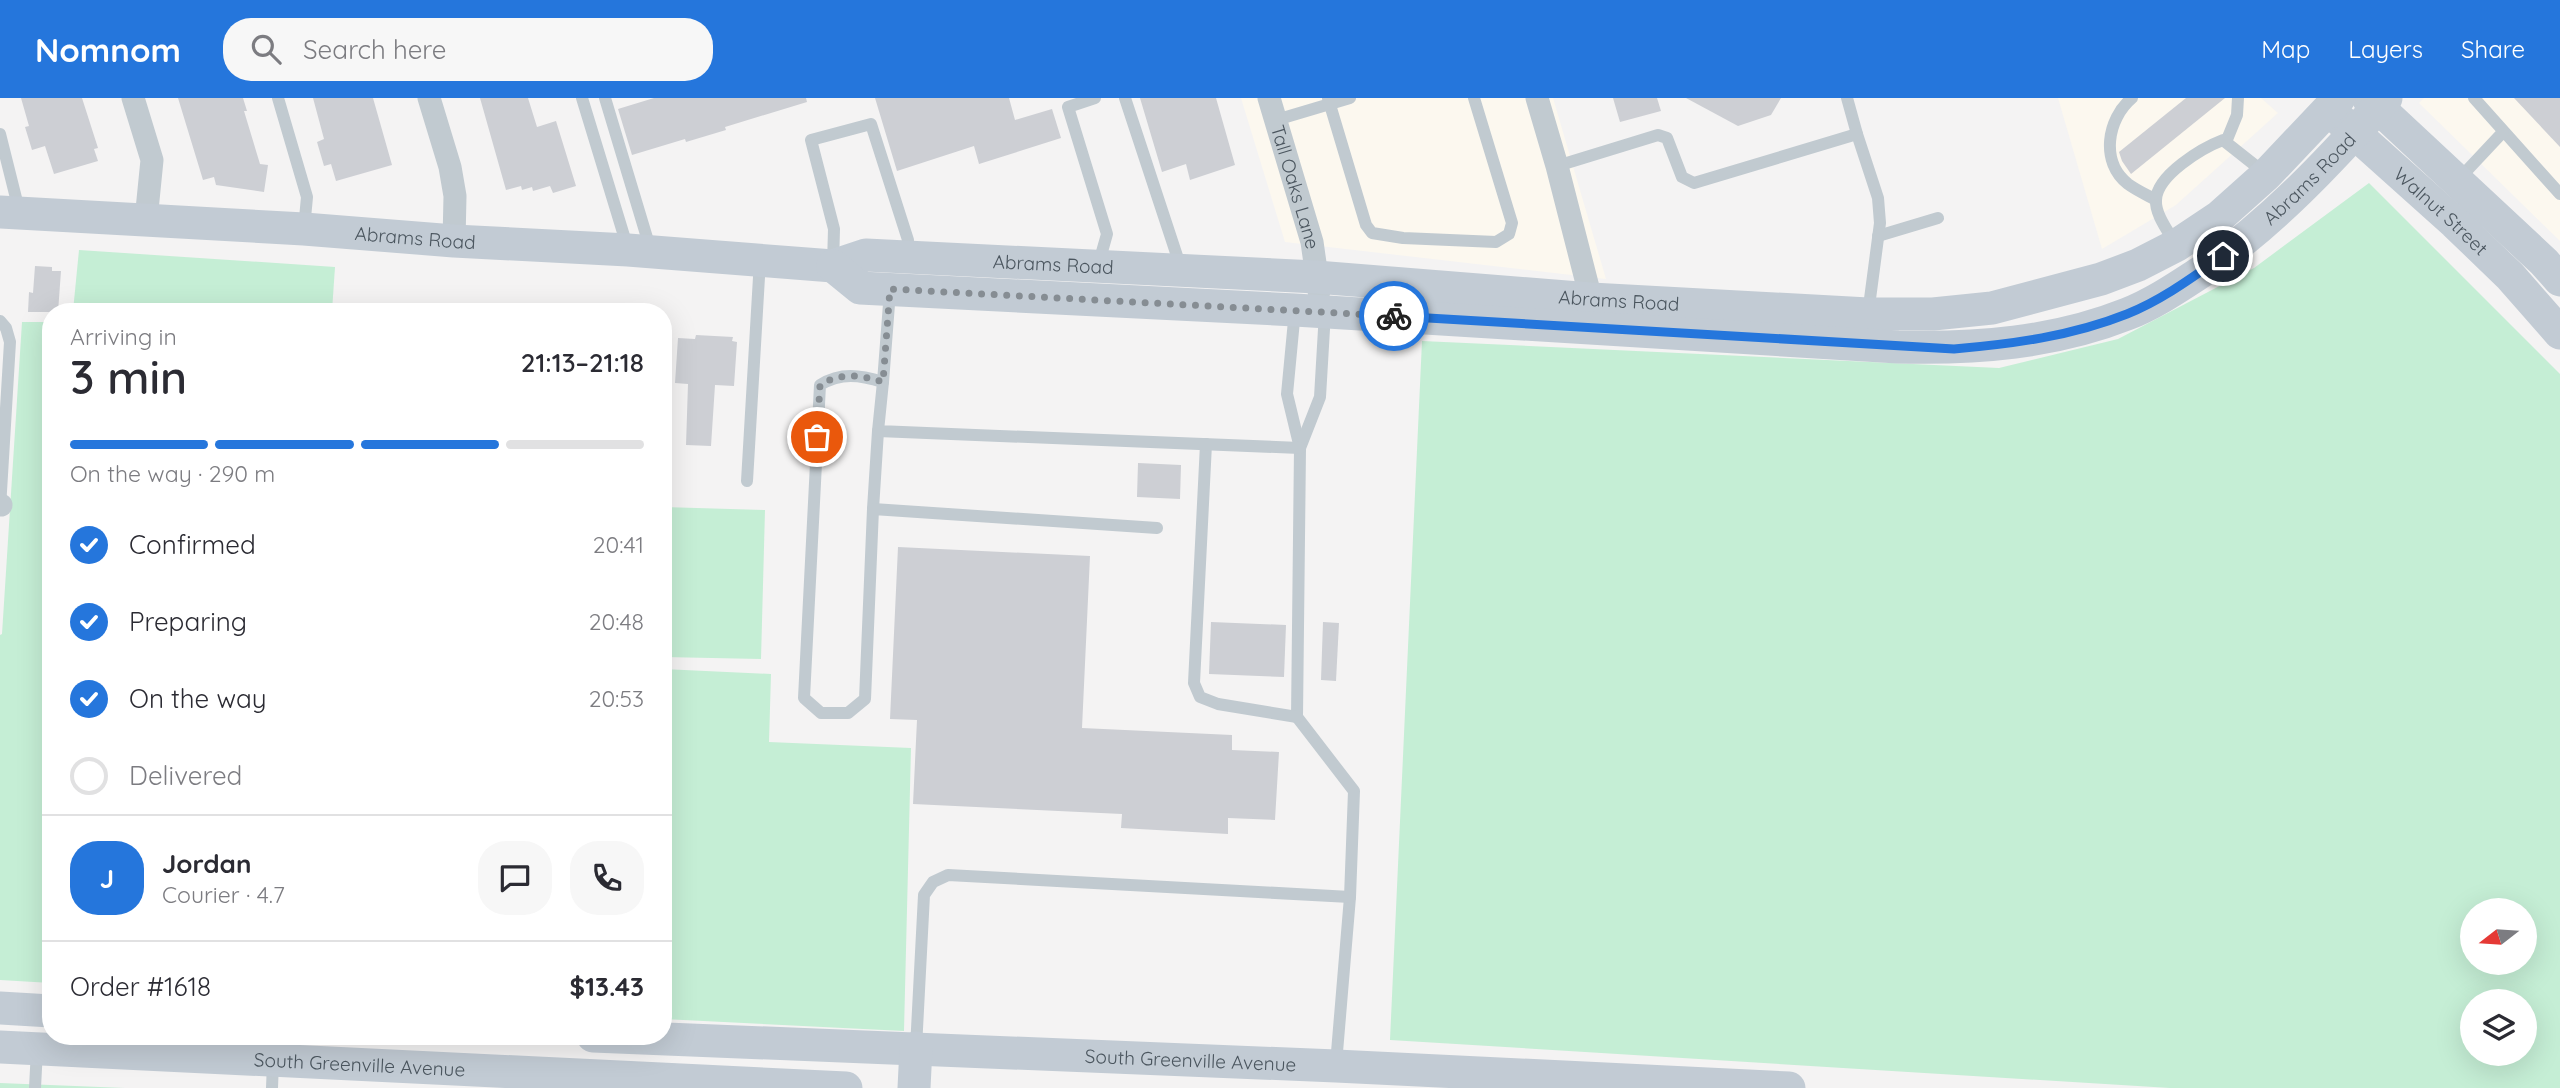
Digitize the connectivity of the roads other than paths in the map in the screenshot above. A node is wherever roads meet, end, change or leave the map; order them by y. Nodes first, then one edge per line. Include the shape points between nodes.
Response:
1 (133, 98) edge
2 (278, 98) edge
3 (429, 98) edge
4 (582, 98) edge
5 (605, 98) edge
6 (1095, 98) edge
7 (1125, 98) edge
8 (1269, 98) edge
9 (1350, 98) edge
10 (1475, 98) edge
11 (1537, 98) edge
12 (1847, 98) edge
13 (2132, 98) edge
14 (2238, 98) edge
15 (2474, 98) edge
16 (1329, 101) edge
17 (2377, 101) edge
18 (2327, 102) edge
19 (1276, 120) junction
20 (2503, 132) junction
21 (2355, 133) junction
22 (0, 134) edge
23 (1857, 134) junction
24 (2226, 142) junction
25 (1557, 166) junction
26 (2266, 175) junction
27 (2457, 180) junction
28 (2560, 194) edge
29 (2156, 200) junction
30 (10, 213) edge
31 (1938, 218) dead end
32 (146, 220) junction
33 (304, 229) junction
34 (1878, 236) junction
35 (454, 241) junction
36 (2177, 245) junction
37 (640, 250) junction
38 (906, 257) junction
39 (760, 260) junction
40 (833, 265) junction
41 (1098, 266) junction
42 (1175, 271) junction
43 (1316, 278) junction
44 (2560, 280) edge
45 (890, 289) junction
46 (1310, 311) junction
47 (1590, 314) junction
48 (0, 321) edge
49 (1867, 330) junction
50 (2560, 333) edge
51 (883, 382) junction
52 (878, 431) junction
53 (1206, 444) junction
54 (1300, 448) junction
55 (747, 481) dead end
56 (0, 505) edge
57 (873, 509) junction
58 (0, 515) edge
59 (1157, 528) dead end
60 (1297, 717) junction
61 (1350, 897) junction
62 (0, 1008) edge
63 (42, 1010) edge
64 (42, 1021) edge
65 (672, 1039) edge
66 (0, 1047) edge
67 (916, 1048) junction
68 (37, 1049) junction
69 (266, 1062) edge
70 (1335, 1077) edge
71 (35, 1088) edge
72 (846, 1088) edge
73 (914, 1088) edge
74 (1789, 1088) edge

1 - 32 street via 152,160
2 - 33 lane via 307,197
3 - 35 street via 450,167
4 - 37 lane
5 - 37 lane
6 - 41 lane via 1068,107 1107,234
7 - 42 lane via 1177,256
8 - 19 street, Tall Oaks Lane
9 - 16 lane
10 - 16 lane via 1512,223 1509,234 1496,242 1372,233
11 - 25 street
12 - 23 lane
13 - 29 lane via 2112,125 2108,152 2126,183
14 - 24 lane via 2237,115
15 - 20 lane
16 - 19 lane
17 - 21 main road, Abrams Road
17 - 27 main road, Walnut Street
18 - 21 main road, Walnut Street
18 - 26 main road, Abrams Road
19 - 43 street, Tall Oaks Lane via 1312,242
20 - 27 lane
20 - 28 lane
21 - 49 main road, Abrams Road via 2295,197 2236,247 2175,289 2129,313 2082,329 1954,349
21 - 50 main road, Walnut Street via 2510,276
22 - 30 lane
23 - 25 lane via 1694,183 1682,177 1667,138 1658,135
23 - 34 lane via 1878,198
24 - 26 lane
24 - 29 lane via 2220,141 2172,170
25 - 47 street
26 - 36 main road, Abrams Road
27 - 44 main road, Walnut Street
29 - 36 lane
30 - 32 main road, Abrams Road
31 - 34 lane
32 - 33 main road, Abrams Road
33 - 35 main road, Abrams Road
34 - 49 lane
35 - 37 main road, Abrams Road
36 - 49 main road, Abrams Road via 2101,279 1992,308 1933,314
37 - 39 main road, Abrams Road
38 - 40 main road, Abrams Road via 866,255
38 - 40 lane via 908,240 871,124 811,140 834,229
38 - 41 main road, Abrams Road
39 - 40 main road, Abrams Road
39 - 55 lane
40 - 45 main road, Abrams Road via 860,288
41 - 42 main road, Abrams Road
42 - 43 main road, Abrams Road
43 - 46 street, Tall Oaks Lane
43 - 47 main road, Abrams Road
45 - 46 main road, Abrams Road
45 - 51 lane
46 - 47 main road, Abrams Road
46 - 54 lane via 1320,397
46 - 54 lane via 1287,394
47 - 49 main road, Abrams Road
48 - 56 lane via 10,342
51 - 52 lane
51 - 57 lane via 865,376 834,376 820,385 804,698 821,713 848,713 865,699
52 - 53 lane
52 - 57 lane
53 - 54 lane
53 - 60 lane via 1194,683 1200,697 1218,704
54 - 60 lane
56 - 58 lane
57 - 59 lane
60 - 61 lane via 1354,791
61 - 67 lane via 948,875 933,882 924,895
61 - 70 lane
62 - 63 main road
64 - 68 main road
65 - 67 main road, South Greenville Avenue
66 - 68 main road, South Greenville Avenue
67 - 70 main road, South Greenville Avenue
67 - 73 main road
68 - 69 main road, South Greenville Avenue
68 - 71 lane
69 - 72 main road, South Greenville Avenue
70 - 74 main road, South Greenville Avenue

